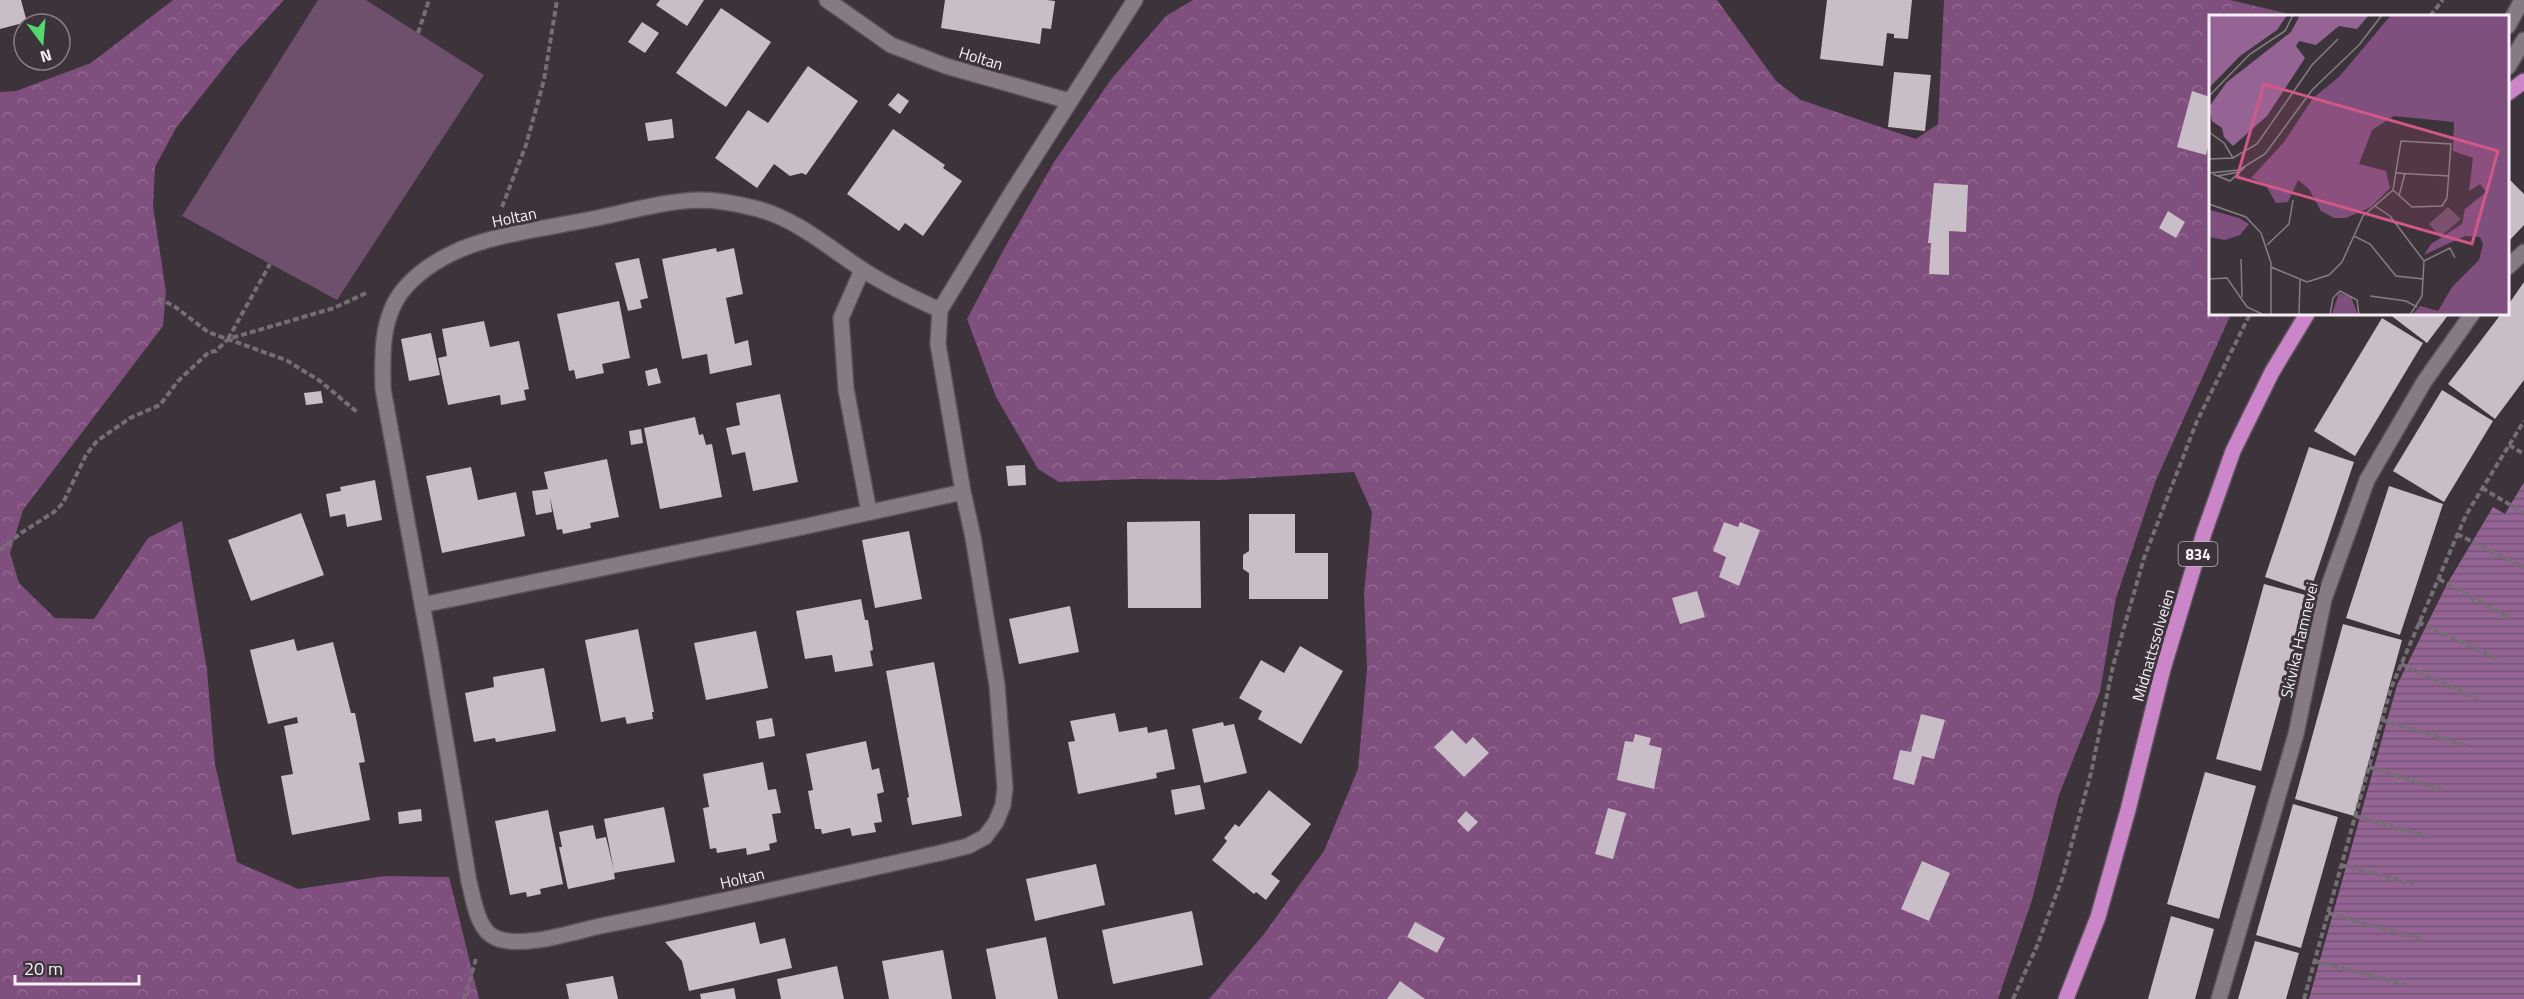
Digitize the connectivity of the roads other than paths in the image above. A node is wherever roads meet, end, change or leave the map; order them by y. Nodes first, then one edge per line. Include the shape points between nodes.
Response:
1 (827, 0) edge
2 (1135, 0) edge
3 (2522, 0) edge
4 (2509, 24) edge
5 (2524, 40) edge
6 (2509, 65) edge
7 (2524, 81) edge
8 (2509, 92) edge
9 (1069, 101) junction
10 (2524, 252) edge
11 (2509, 266) edge
12 (862, 270) junction
13 (940, 310) junction
14 (2306, 315) edge
15 (2471, 315) edge
16 (963, 492) junction
17 (869, 512) junction
18 (422, 605) junction
19 (2066, 999) edge
20 (2219, 999) edge

1 - 9 street, Holtan via 891,45 946,66
2 - 9 street, Holtan
3 - 4 street
5 - 6 street
7 - 8 main road
9 - 13 street, Holtan
10 - 11 street
12 - 13 street, Holtan via 894,290
12 - 17 street via 841,318 846,389
12 - 18 street, Holtan via 786,220 760,209 699,200 487,241 436,262 404,289 394,304 381,354 383,389
13 - 16 street, Holtan via 938,344
14 - 19 main road, Midnattssolveien / 834 via 2272,372 2233,451 2163,669 2098,917
15 - 20 street, Skivika Hamnevei via 2424,382 2367,480 2324,599 2296,734
16 - 17 street
16 - 18 street, Holtan via 1001,719 1005,788 996,822 985,837 968,846 655,916 521,942 495,938 485,930 470,882
17 - 18 street

